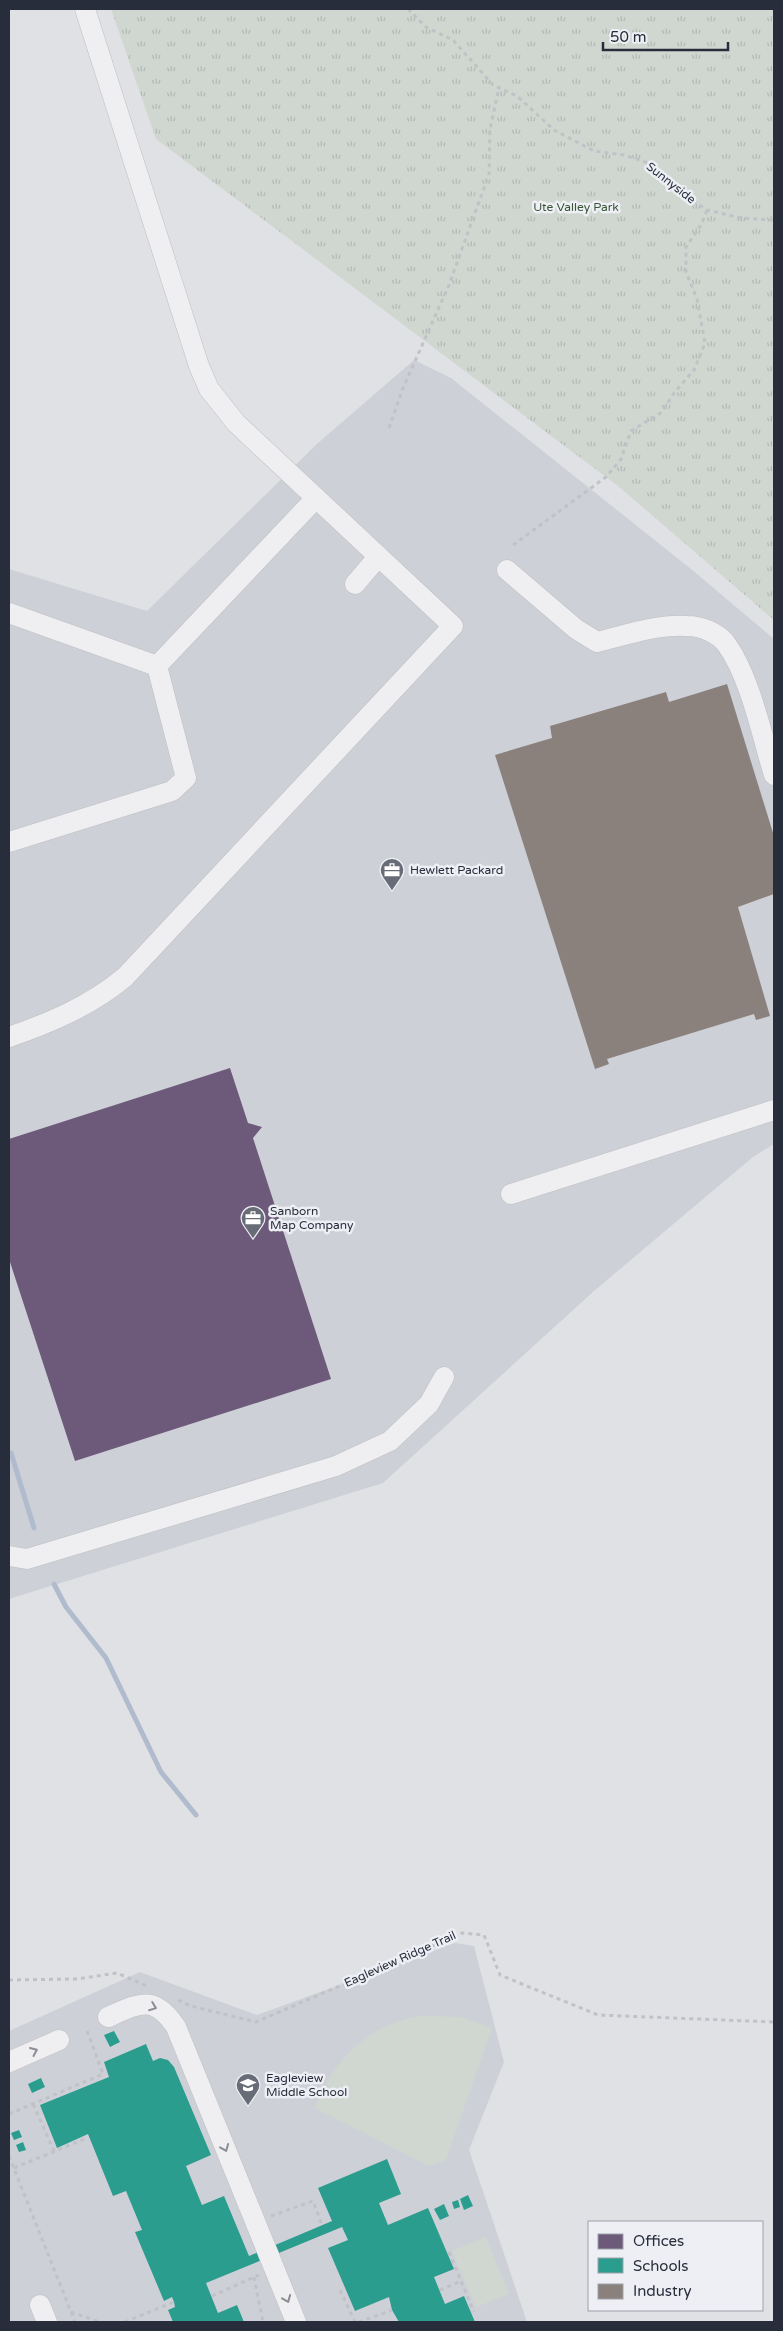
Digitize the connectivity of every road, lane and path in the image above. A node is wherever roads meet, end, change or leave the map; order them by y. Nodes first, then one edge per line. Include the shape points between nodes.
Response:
1 (85, 9) edge
2 (408, 9) edge
3 (499, 88) junction
4 (707, 210) junction
5 (774, 220) edge
6 (389, 428) dead end
7 (311, 493) junction
8 (513, 545) dead end
9 (378, 557) junction
10 (507, 570) dead end
11 (355, 584) dead end
12 (9, 613) edge
13 (157, 666) junction
14 (774, 775) edge
15 (9, 842) edge
16 (9, 1037) edge
17 (774, 1110) edge
18 (511, 1194) dead end
19 (444, 1377) dead end
20 (9, 1556) edge
21 (9, 1980) edge
22 (150, 1987) dead end
23 (171, 2006) junction
24 (190, 2006) junction
25 (108, 2017) dead end
26 (774, 2022) edge
27 (86, 2028) dead end
28 (59, 2040) dead end
29 (9, 2062) edge
30 (33, 2104) junction
31 (9, 2114) edge
32 (87, 2138) dead end
33 (54, 2150) junction
34 (9, 2156) edge
35 (14, 2168) junction
36 (255, 2222) junction
37 (322, 2225) dead end
38 (449, 2252) dead end
39 (274, 2268) junction
40 (254, 2277) junction
41 (461, 2281) junction
42 (340, 2290) dead end
43 (440, 2290) dead end
44 (212, 2296) dead end
45 (174, 2302) dead end
46 (392, 2310) dead end
47 (71, 2312) junction
48 (474, 2312) dead end
49 (75, 2322) edge
50 (100, 2322) edge
51 (125, 2322) edge
52 (263, 2322) edge
53 (296, 2322) edge
54 (355, 2322) edge
55 (359, 2322) edge

1 - 7 street via 209,389 236,423
2 - 3 path, Sunnyside via 426,27 453,40
3 - 4 path, Sunnyside via 516,96 554,130 594,151 624,155 648,163 674,188
3 - 6 path via 490,129 489,174 449,285 403,388
4 - 5 path, Sunnyside via 741,218
4 - 8 path via 686,247 686,272 697,299 705,343 694,370 662,412 631,431 621,459 606,477
7 - 9 street
7 - 13 street
9 - 11 street
9 - 16 street via 453,626 124,977 79,1009
10 - 14 street via 576,629 597,642 661,627 688,626 709,630 727,644 746,683
12 - 13 street
13 - 15 street via 186,778 172,791
17 - 18 street
19 - 20 street via 430,1404 390,1441 336,1466 27,1559
21 - 22 path via 77,1979 117,1973
23 - 24 path
23 - 24 path
25 -> 23 street via 138,2004
23 -> 36 street via 176,2028
24 - 26 path, Eagleview Ridge Trail via 256,2022 462,1933 484,1935 500,1975 598,2015
27 - 30 path via 103,2074
29 -> 28 street
30 - 31 path
30 - 33 path
32 - 33 path
33 - 35 path
34 - 35 path
35 - 47 path
36 - 37 path via 314,2200
36 - 39 street
38 - 41 path
39 - 40 path
39 -> 53 street
40 - 44 path
40 - 52 path
41 - 43 path
41 - 48 path
42 - 54 path
45 - 51 path
46 - 55 path
47 - 49 path
47 - 50 path

